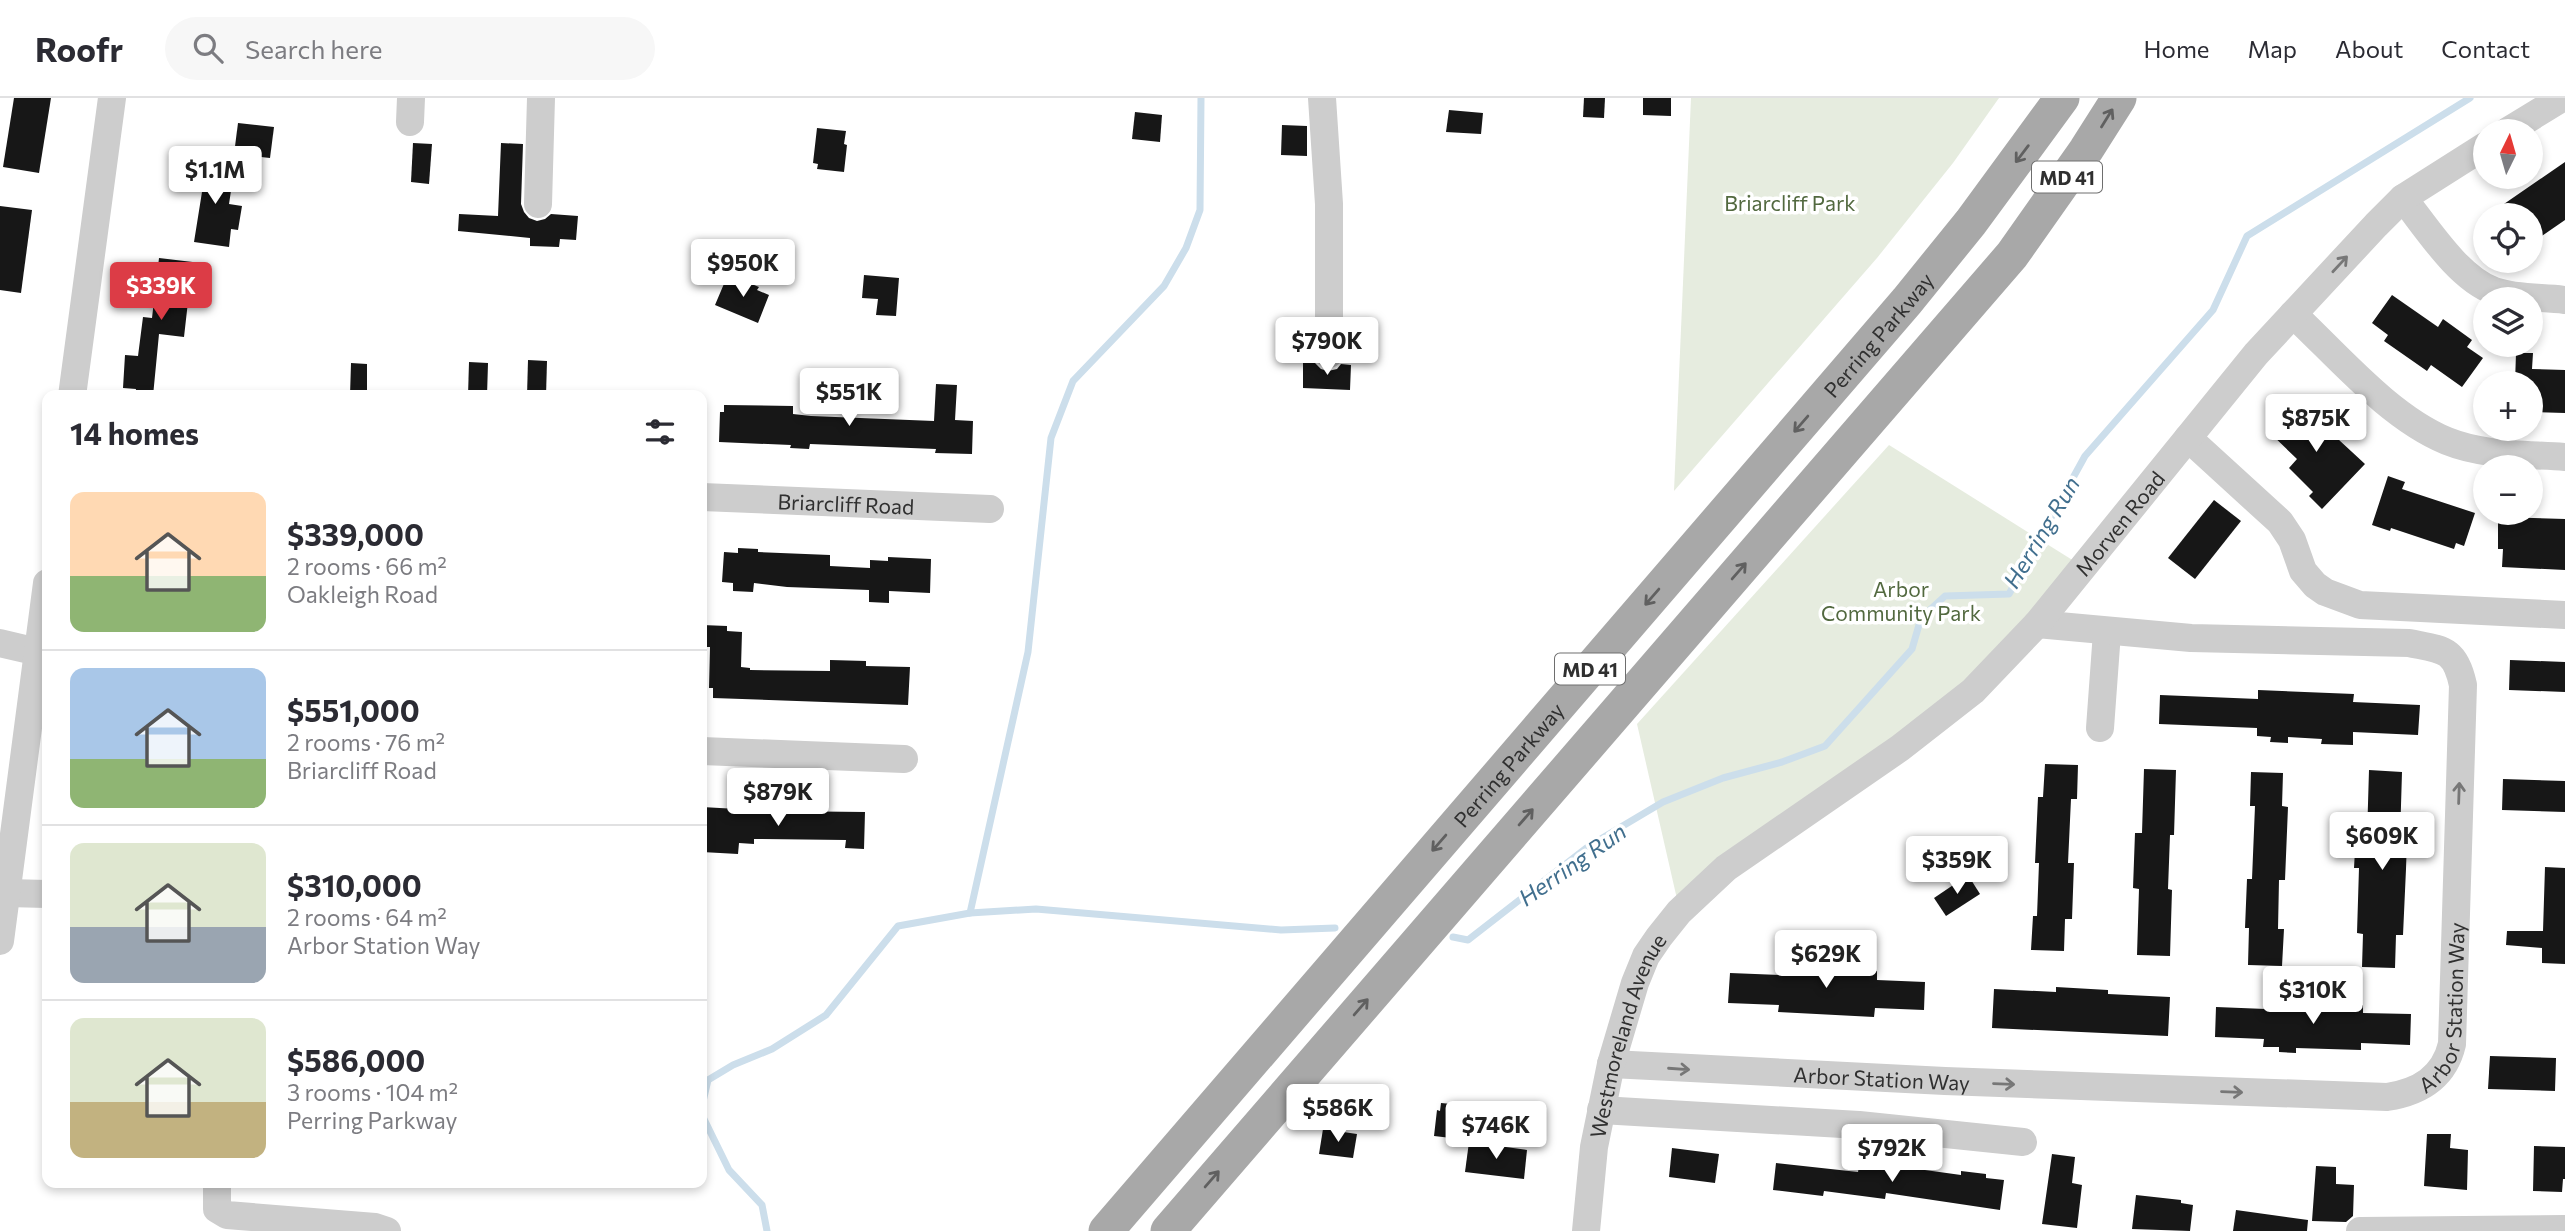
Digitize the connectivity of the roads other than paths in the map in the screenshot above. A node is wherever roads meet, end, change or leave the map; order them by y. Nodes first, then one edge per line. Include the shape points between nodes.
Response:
1 (112, 98) edge
2 (541, 98) edge
3 (1322, 98) edge
4 (2062, 98) edge
5 (2119, 98) edge
6 (2562, 98) edge
7 (2528, 119) edge
8 (2473, 153) edge
9 (2403, 198) junction
10 (538, 204) dead end
11 (2557, 294) edge
12 (2294, 314) junction
13 (1329, 354) dead end
14 (73, 390) edge
15 (2188, 438) junction
16 (2565, 457) edge
17 (707, 497) edge
18 (989, 509) dead end
19 (2565, 615) edge
20 (42, 621) edge
21 (2036, 624) junction
22 (2107, 632) junction
23 (0, 643) edge
24 (38, 652) junction
25 (38, 725) edge
26 (2100, 728) dead end
27 (707, 751) edge
28 (904, 759) dead end
29 (1726, 868) joint
30 (7, 893) junction
31 (42, 894) edge
32 (0, 941) edge
33 (1611, 1064) junction
34 (1601, 1110) junction
35 (2023, 1142) dead end
36 (217, 1188) edge
37 (381, 1229) edge
38 (2565, 1229) edge
39 (1106, 1231) edge
40 (1168, 1231) edge
41 (1586, 1231) edge
42 (2360, 1231) edge

1 - 14 street
2 - 10 street
3 - 13 street via 1329,204
4 -> 39 main road, Perring Parkway / MD 41 via 1907,301
40 -> 5 main road, MD 41 via 2003,265
6 - 7 street
8 - 9 street, Morven Road
9 - 11 street via 2477,283 2495,292
12 -> 9 street, Morven Road
12 - 15 street, Morven Road
12 - 16 street via 2387,403 2448,442 2486,452
15 - 19 street via 2280,522 2303,571 2325,592 2361,605
15 - 21 street, Morven Road
17 - 18 street, Briarcliff Road
20 - 24 street
21 - 22 street, Arbor Station Way
21 - 29 street, Morven Road via 2001,664 1946,713
22 - 26 street
33 -> 22 street, Arbor Station Way via 2387,1097 2428,1084 2443,1066 2452,1044 2463,685 2457,662 2439,649 2409,643
23 - 24 street
24 - 25 street
25 - 30 street
27 - 28 street
29 - 33 street, Westmoreland Avenue via 1679,912 1646,956
30 - 31 street
30 - 32 street
33 - 34 street, Westmoreland Avenue
34 - 35 street via 1859,1125
34 - 41 street, Westmoreland Avenue
36 - 37 street via 217,1209 227,1215
38 - 42 street

